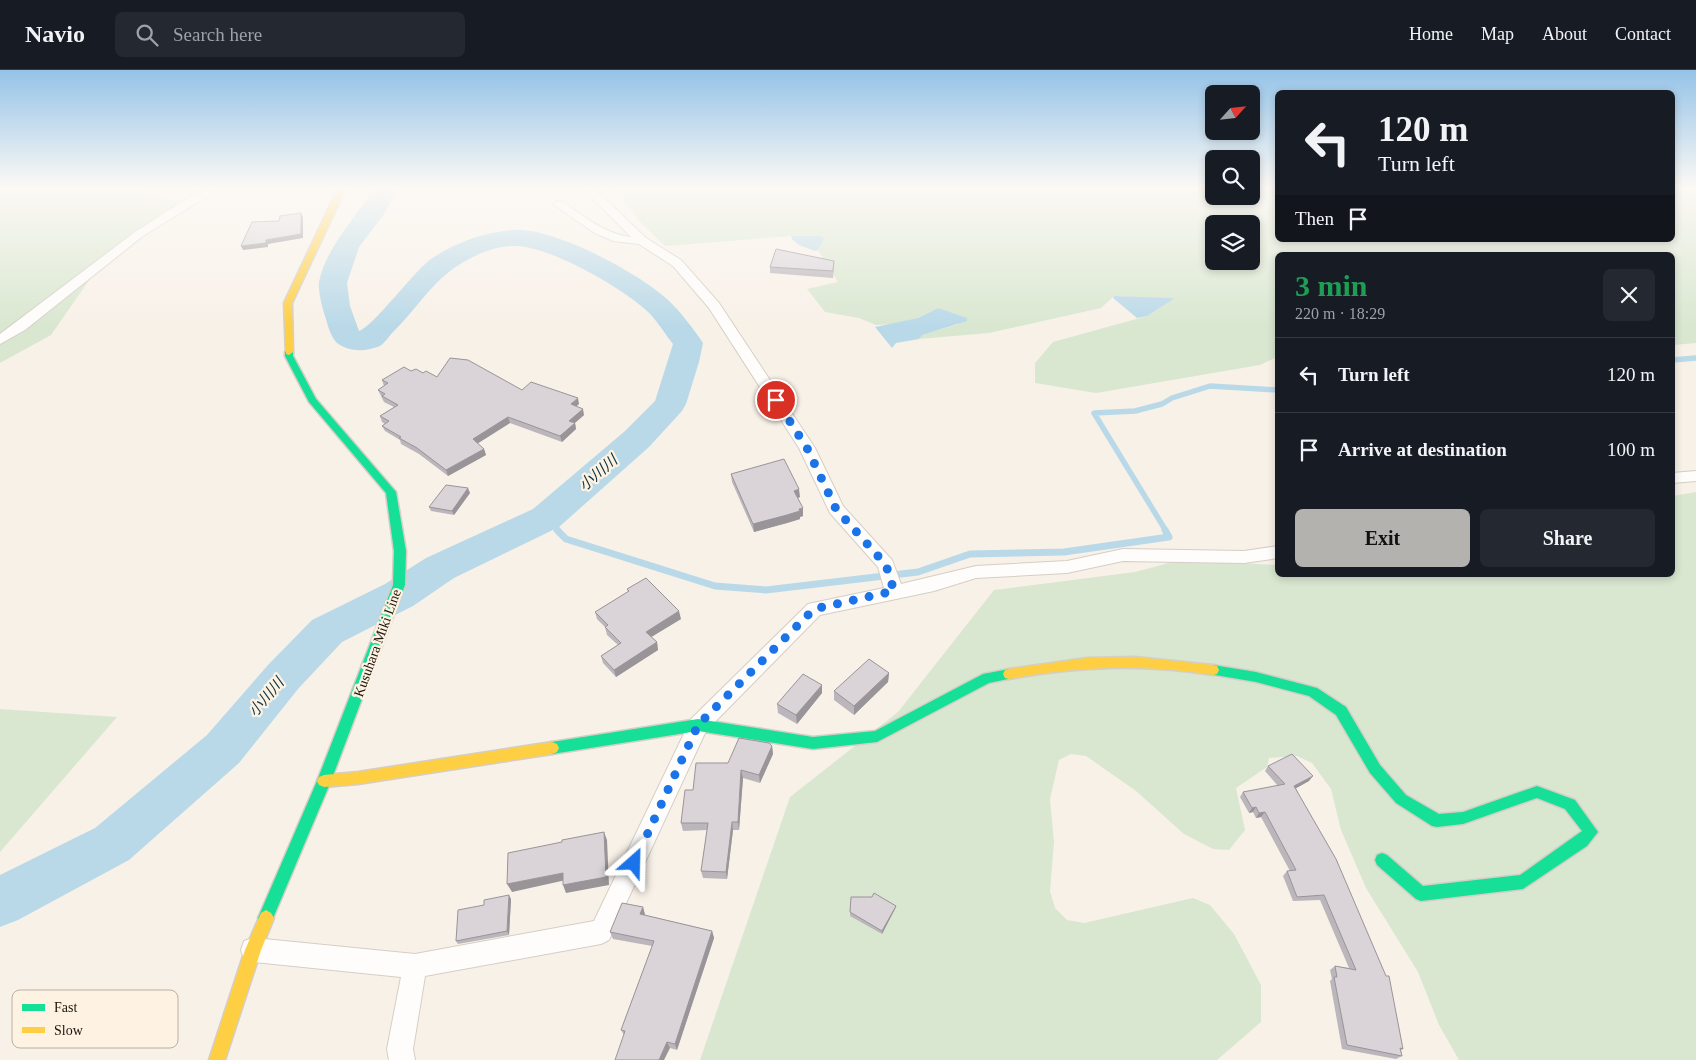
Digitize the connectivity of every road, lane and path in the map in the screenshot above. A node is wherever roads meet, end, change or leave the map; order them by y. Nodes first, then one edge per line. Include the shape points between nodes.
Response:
1 (141, 234) edge
2 (320, 234) edge
3 (602, 234) edge
4 (635, 234) edge
5 (642, 241) junction
6 (0, 340) edge
7 (1696, 476) edge
8 (1675, 478) edge
9 (1275, 552) edge
10 (894, 591) junction
11 (698, 725) junction
12 (324, 781) junction
13 (1382, 860) dead end
14 (253, 950) junction
15 (415, 966) junction
16 (218, 1060) edge
17 (402, 1060) edge

1 - 6 street
2 - 12 main road, Kusuhara Miki Line via 288,303 289,356 312,400 391,492 400,551 399,585
3 - 5 street via 627,241
4 - 5 street
5 - 10 street via 676,264 714,306 807,448 836,509 886,565
7 - 8 street
9 - 10 street via 1244,557 1123,555 1067,567 976,572
10 - 11 street via 814,609
11 - 12 main road
11 - 13 main road via 813,743 877,736 986,678 1056,664 1105,660 1169,662 1256,677 1313,692 1341,710 1375,769 1401,798 1437,821 1463,818 1537,792 1570,804 1592,832 1523,882 1421,894
11 - 15 street via 601,932
12 - 14 main road, Kusuhara Miki Line
14 - 15 street
14 - 16 main road, Kusuhara Miki Line
15 - 17 street via 400,1049

